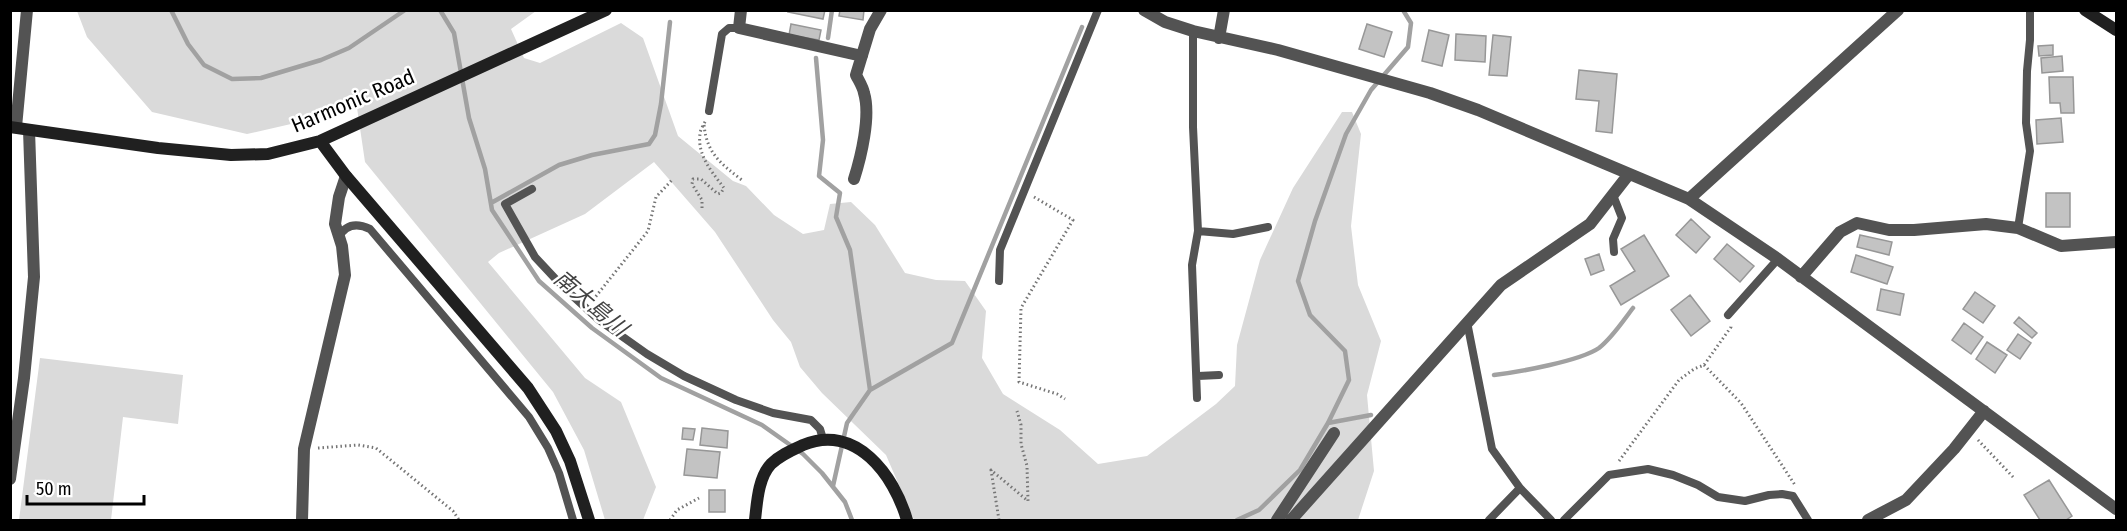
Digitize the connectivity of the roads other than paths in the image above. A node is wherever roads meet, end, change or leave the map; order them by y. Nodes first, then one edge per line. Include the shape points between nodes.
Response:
1 (27, 10) edge
2 (606, 10) edge
3 (741, 10) edge
4 (881, 10) edge
5 (1098, 10) edge
6 (1144, 10) edge
7 (1224, 10) edge
8 (1898, 10) edge
9 (2030, 10) edge
10 (2085, 10) edge
11 (1166, 16) edge
12 (739, 28) junction
13 (2116, 30) edge
14 (1193, 32) junction
15 (1219, 38) junction
16 (862, 57) junction
17 (709, 111) road end
18 (13, 127) edge
19 (29, 130) junction
20 (320, 141) junction
21 (1629, 174) junction
22 (346, 176) junction
23 (854, 179) dead end
24 (532, 189) dead end
25 (1613, 195) junction
26 (1689, 199) junction
27 (1268, 227) dead end
28 (2018, 228) junction
29 (1198, 231) junction
30 (339, 237) junction
31 (2116, 242) edge
32 (1614, 252) dead end
33 (1778, 259) junction
34 (1801, 277) junction
35 (999, 281) dead end
36 (1728, 315) road end
37 (1467, 322) junction
38 (1219, 375) dead end
39 (1198, 376) junction
40 (1197, 398) dead end
41 (1984, 411) junction
42 (1334, 434) dead end
43 (822, 440) junction
44 (10, 479) edge
45 (1520, 488) junction
46 (2116, 509) edge
47 (302, 520) edge
48 (573, 520) edge
49 (589, 520) edge
50 (755, 520) edge
51 (907, 520) edge
52 (1277, 520) edge
53 (1291, 520) edge
54 (1489, 520) edge
55 (1551, 520) edge
56 (1564, 520) edge
57 (1808, 520) edge
58 (1868, 520) edge

1 - 18 street
2 - 20 street, Harmonic Road
3 - 12 street
4 - 16 street via 870,29
5 - 35 lane via 1000,250
6 - 11 street
7 - 15 street
8 - 26 street
9 - 28 lane via 2026,123 2030,151
10 - 13 street
11 - 14 street
12 - 16 street
12 - 17 lane via 729,28 722,34
14 - 15 street
14 - 29 lane
15 - 21 street via 1392,81 1478,110
16 - 23 street via 856,75 865,93 867,115
18 - 19 street, Harmonic Road
19 - 20 street, Harmonic Road via 231,155 268,154
19 - 44 street via 34,278
20 - 22 street
21 - 25 street
21 - 26 street
22 - 30 street via 335,224
22 - 49 street via 528,388 556,431
24 - 43 lane via 505,204 535,257 588,309 647,354 684,376 773,414 811,420 820,429
25 - 32 lane via 1622,218 1613,239
25 - 37 street via 1590,224 1501,285
26 - 33 street
27 - 29 lane via 1233,234
28 - 31 street via 2061,246
28 - 34 street via 1986,224 1889,230 1857,223 1840,232
29 - 39 lane via 1192,265
30 - 47 street via 345,275 304,449
30 - 48 lane via 348,227 359,224 370,229 529,417 549,448
33 - 34 street
33 - 36 lane
34 - 41 street
37 - 45 lane via 1492,449
37 - 53 street
38 - 39 lane
39 - 40 lane
41 - 46 street
41 - 58 street via 1906,500
42 - 52 street
43 - 50 street via 787,452 770,465 758,495
43 - 51 street via 861,451 886,473
45 - 54 lane
45 - 55 lane
56 - 57 lane via 1609,475 1648,469 1698,484 1718,497 1745,501 1793,496

